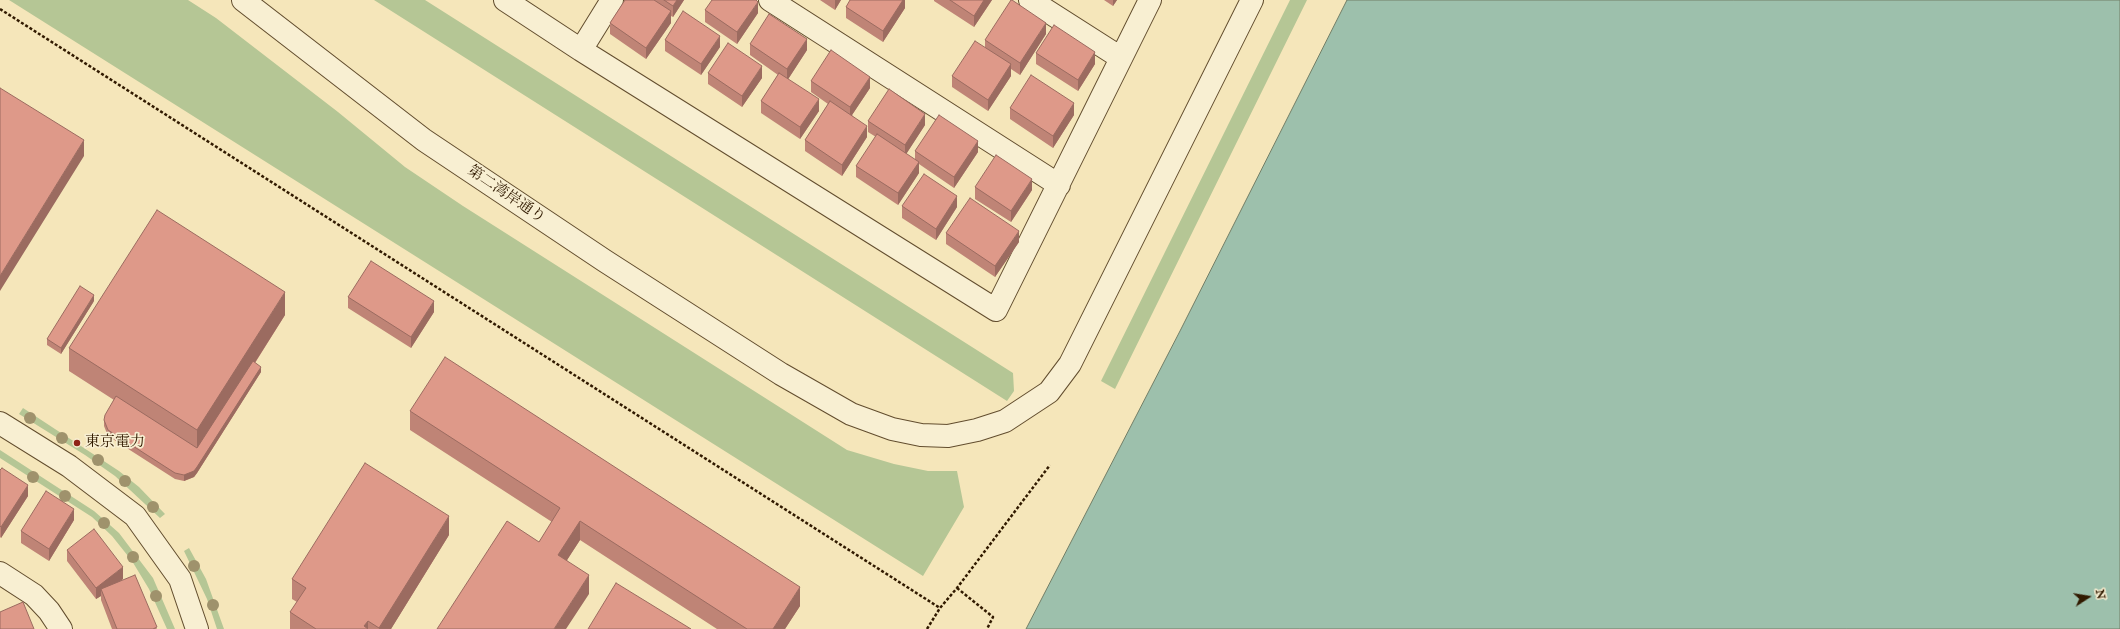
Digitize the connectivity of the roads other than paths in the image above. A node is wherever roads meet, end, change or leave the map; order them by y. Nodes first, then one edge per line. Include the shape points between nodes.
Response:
1 (243, 0) edge
2 (506, 0) edge
3 (612, 0) edge
4 (770, 0) edge
5 (1030, 0) edge
6 (1150, 0) edge
7 (1252, 0) edge
8 (581, 50) junction
9 (1121, 58) junction
10 (1059, 185) junction
11 (0, 423) edge
12 (0, 573) edge
13 (61, 629) edge
14 (197, 629) edge

1 - 7 street, 第二湾岸通り via 424,140 781,374 851,414 892,429 921,435 948,436 1005,421 1049,392 1070,364
2 - 8 street
3 - 8 street
4 - 10 street
5 - 9 street
6 - 9 street
8 - 10 street via 996,310
9 - 10 street
11 - 14 street via 69,466 135,516 180,580
12 - 13 street via 34,595

